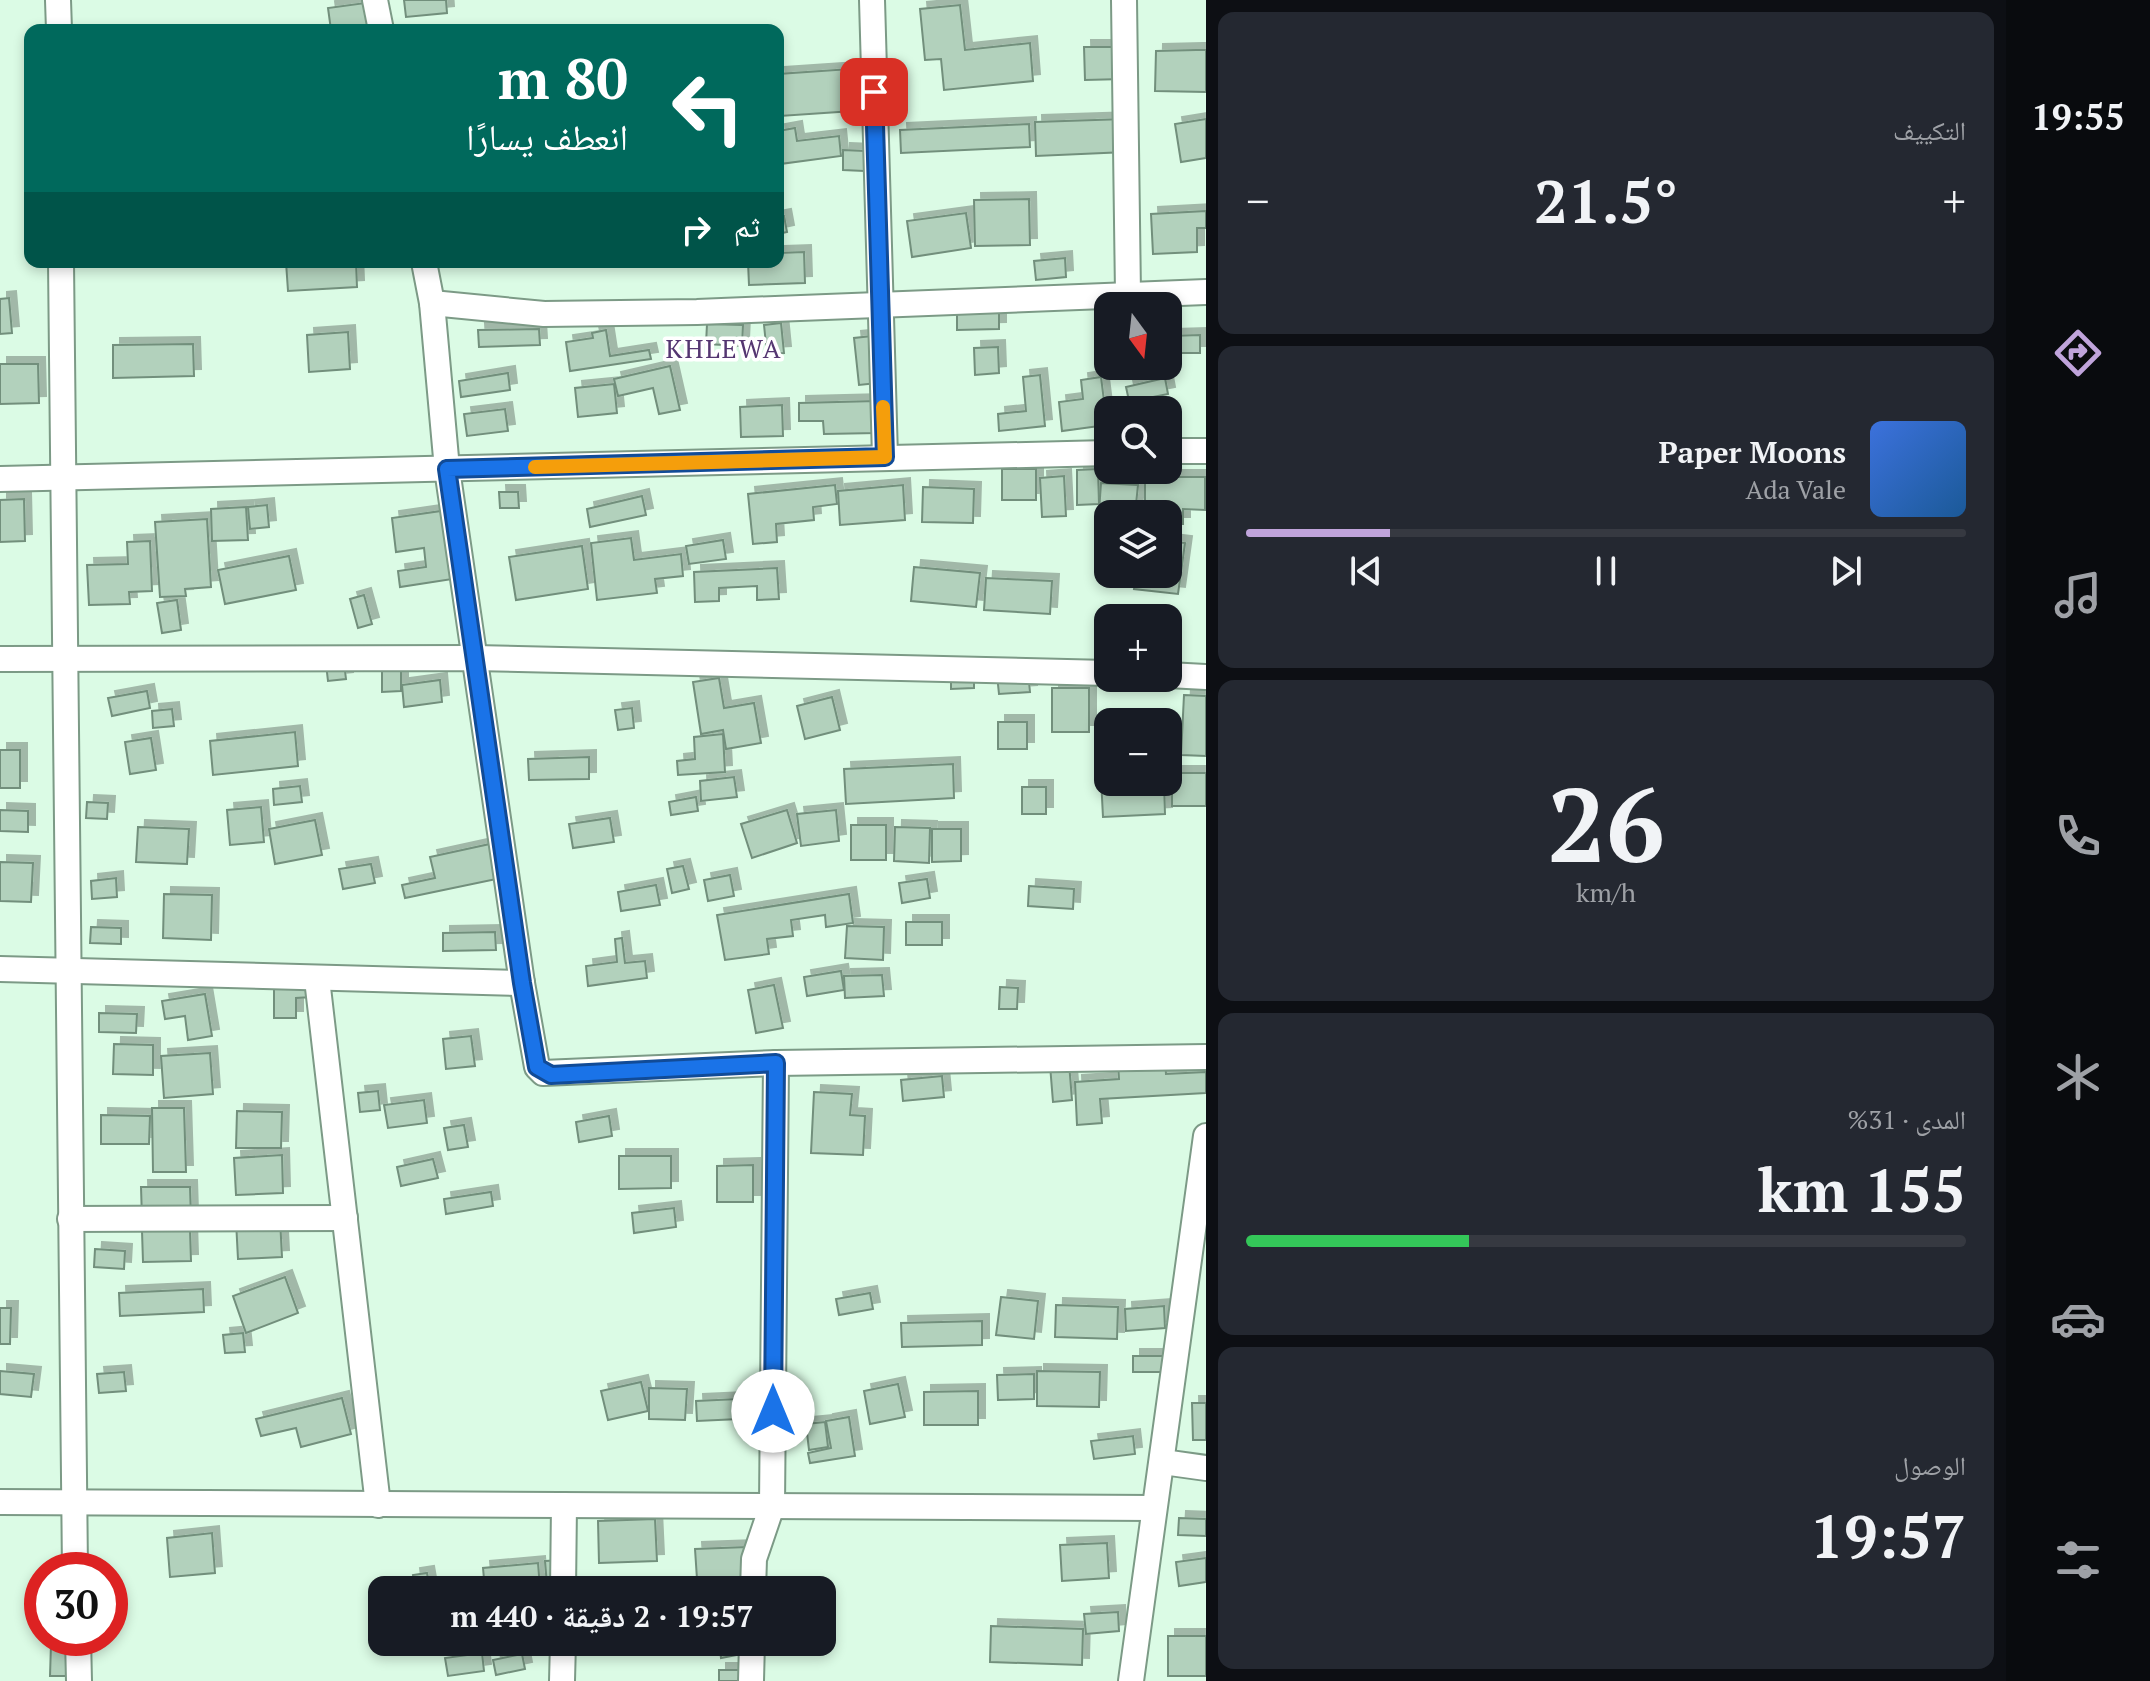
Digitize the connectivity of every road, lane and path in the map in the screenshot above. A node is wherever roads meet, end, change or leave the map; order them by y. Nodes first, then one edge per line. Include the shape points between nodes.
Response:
1 (58, 0) edge
2 (375, 0) edge
3 (872, 0) edge
4 (1124, 0) edge
5 (59, 24) edge
6 (380, 24) edge
7 (61, 268) edge
8 (425, 268) edge
9 (1128, 292) edge
10 (1206, 292) edge
11 (1182, 293) edge
12 (1094, 295) edge
13 (432, 303) junction
14 (878, 305) junction
15 (1182, 451) edge
16 (1206, 451) edge
17 (1094, 453) edge
18 (885, 457) junction
19 (447, 469) junction
20 (63, 477) junction
21 (0, 479) edge
22 (474, 658) junction
23 (0, 659) edge
24 (66, 659) junction
25 (1094, 673) edge
26 (1182, 676) edge
27 (1206, 677) edge
28 (0, 969) edge
29 (69, 970) junction
30 (317, 979) junction
31 (522, 983) junction
32 (1206, 1057) edge
33 (776, 1063) junction
34 (1206, 1136) edge
35 (345, 1218) junction
36 (70, 1219) junction
37 (1194, 1323) edge
38 (1163, 1462) junction
39 (1206, 1468) edge
40 (73, 1501) junction
41 (0, 1502) edge
42 (378, 1505) junction
43 (564, 1505) junction
44 (772, 1506) junction
45 (1153, 1508) junction
46 (74, 1552) edge
47 (563, 1576) edge
48 (753, 1576) edge
49 (78, 1656) edge
50 (563, 1656) edge
51 (752, 1656) edge
52 (79, 1681) edge
53 (562, 1681) edge
54 (751, 1681) edge
55 (1131, 1681) edge

1 - 5 street
2 - 6 street
3 - 14 street
4 - 9 street
7 - 20 street
8 - 13 street
10 - 11 street
12 - 14 street
13 - 14 street via 544,314
13 - 19 street
14 - 18 street
15 - 16 street
17 - 18 street
18 - 19 street
19 - 20 street
19 - 22 street
20 - 21 street
20 - 24 street
22 - 24 street
22 - 25 street
22 - 31 street
23 - 24 street
24 - 29 street
26 - 27 street
28 - 29 street
29 - 30 street
29 - 36 street
30 - 31 street
30 - 35 street
31 - 33 street via 537,1067 543,1073
32 - 33 street
33 - 44 street
34 - 37 street
35 - 36 street
35 - 42 street
36 - 40 street
37 - 38 street
38 - 39 street
38 - 45 street
40 - 41 street
40 - 42 street
40 - 46 street
42 - 43 street
43 - 44 street
43 - 47 street
44 - 45 street
44 - 48 street
45 - 55 street
49 - 52 street
50 - 53 street
51 - 54 street

